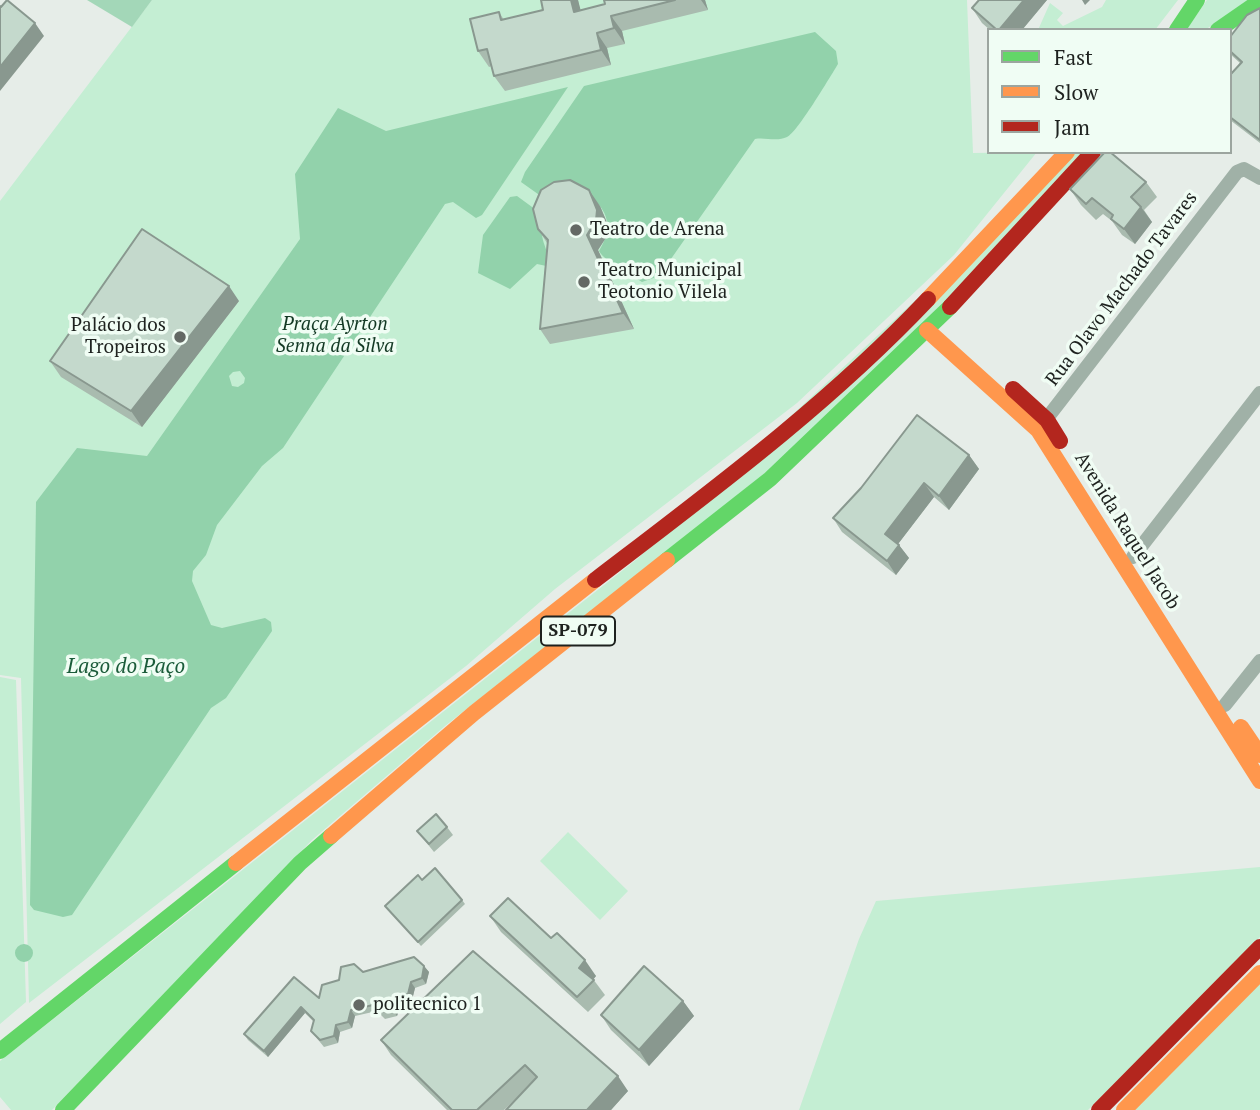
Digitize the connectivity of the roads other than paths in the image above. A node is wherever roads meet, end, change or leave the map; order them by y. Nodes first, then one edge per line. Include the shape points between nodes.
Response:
1 (1197, 0) edge
2 (1260, 1) edge
3 (1178, 28) edge
4 (1221, 28) edge
5 (1066, 154) edge
6 (1091, 154) edge
7 (1260, 178) edge
8 (932, 326) junction
9 (1260, 393) edge
10 (1042, 425) junction
11 (1133, 557) junction
12 (1260, 661) edge
13 (1225, 705) junction
14 (1260, 755) edge
15 (1260, 781) edge
16 (1260, 947) edge
17 (1260, 973) edge
18 (0, 1051) edge
19 (63, 1110) edge
20 (1099, 1110) edge
21 (1124, 1110) edge

1 - 3 main road
2 - 4 main road
5 - 18 main road, SP-079 via 915,313 747,463 459,685
6 - 8 main road, SP-079
7 - 10 street, Rua Olavo Machado Tavares via 1244,169 1237,172
8 - 10 main road, Avenida Raquel Jacob
8 - 19 main road, SP-079 via 770,479 474,713 300,863
9 - 11 street
10 - 11 main road, Avenida Raquel Jacob
10 - 15 main road, Avenida Raquel Jacob
11 - 13 main road, Avenida Raquel Jacob
12 - 13 street
13 - 14 main road, Avenida Raquel Jacob
16 - 20 main road
17 - 21 main road

